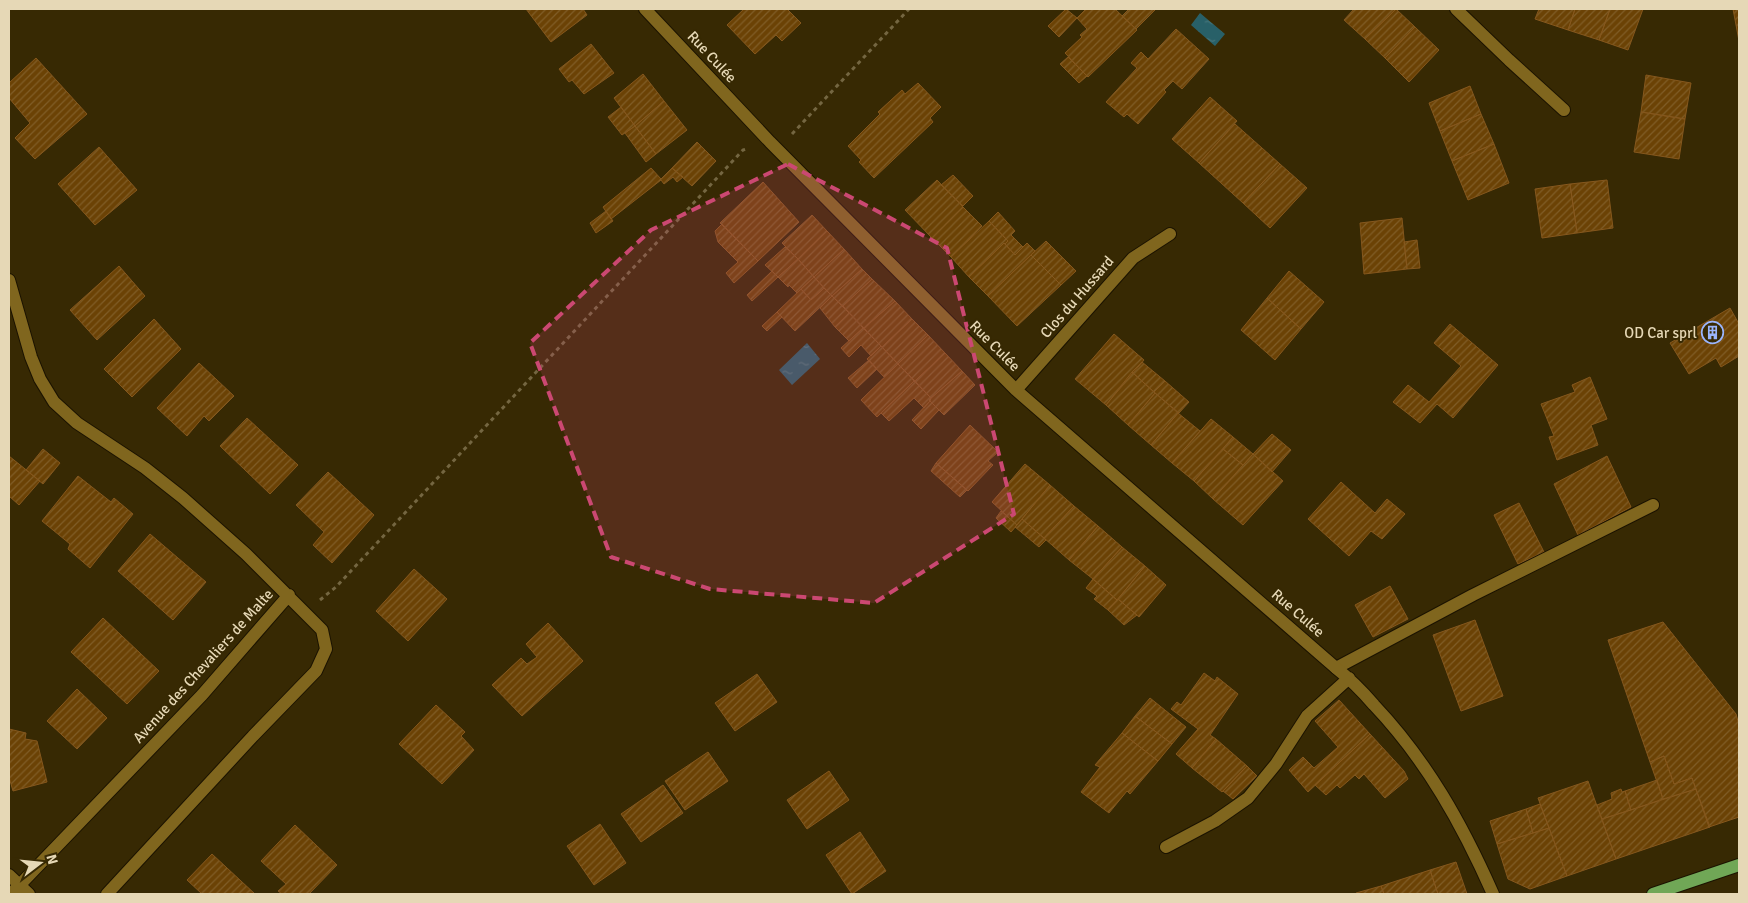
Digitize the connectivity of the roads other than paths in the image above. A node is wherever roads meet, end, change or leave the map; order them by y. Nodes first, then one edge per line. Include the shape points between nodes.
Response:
1 (645, 9) edge
2 (1456, 9) edge
3 (1564, 110) dead end
4 (1170, 234) dead end
5 (9, 280) edge
6 (12, 299) edge
7 (1016, 390) junction
8 (1653, 505) dead end
9 (289, 595) junction
10 (1336, 668) junction
11 (1349, 678) junction
12 (1166, 847) dead end
13 (1739, 865) edge
14 (9, 876) edge
15 (20, 891) edge
16 (106, 894) edge
17 (1493, 894) edge
18 (1653, 894) edge

1 - 7 street, Rue Culée via 770,142
2 - 3 street
4 - 7 street, Clos du Hussard via 1133,258
5 - 6 street
6 - 9 street via 40,379 54,402 77,423 145,468 183,498
7 - 10 street, Rue Culée
8 - 10 street
9 - 15 street, Avenue des Chevaliers de Malte via 202,695
9 - 16 street, Avenue des Chevaliers de Malte via 322,630 326,649 316,671
10 - 11 street, Rue Culée
11 - 12 street via 1307,716 1276,764 1248,798
11 - 17 street, Rue Culée via 1404,738 1429,773 1449,804
13 - 18 main road
14 - 15 street

